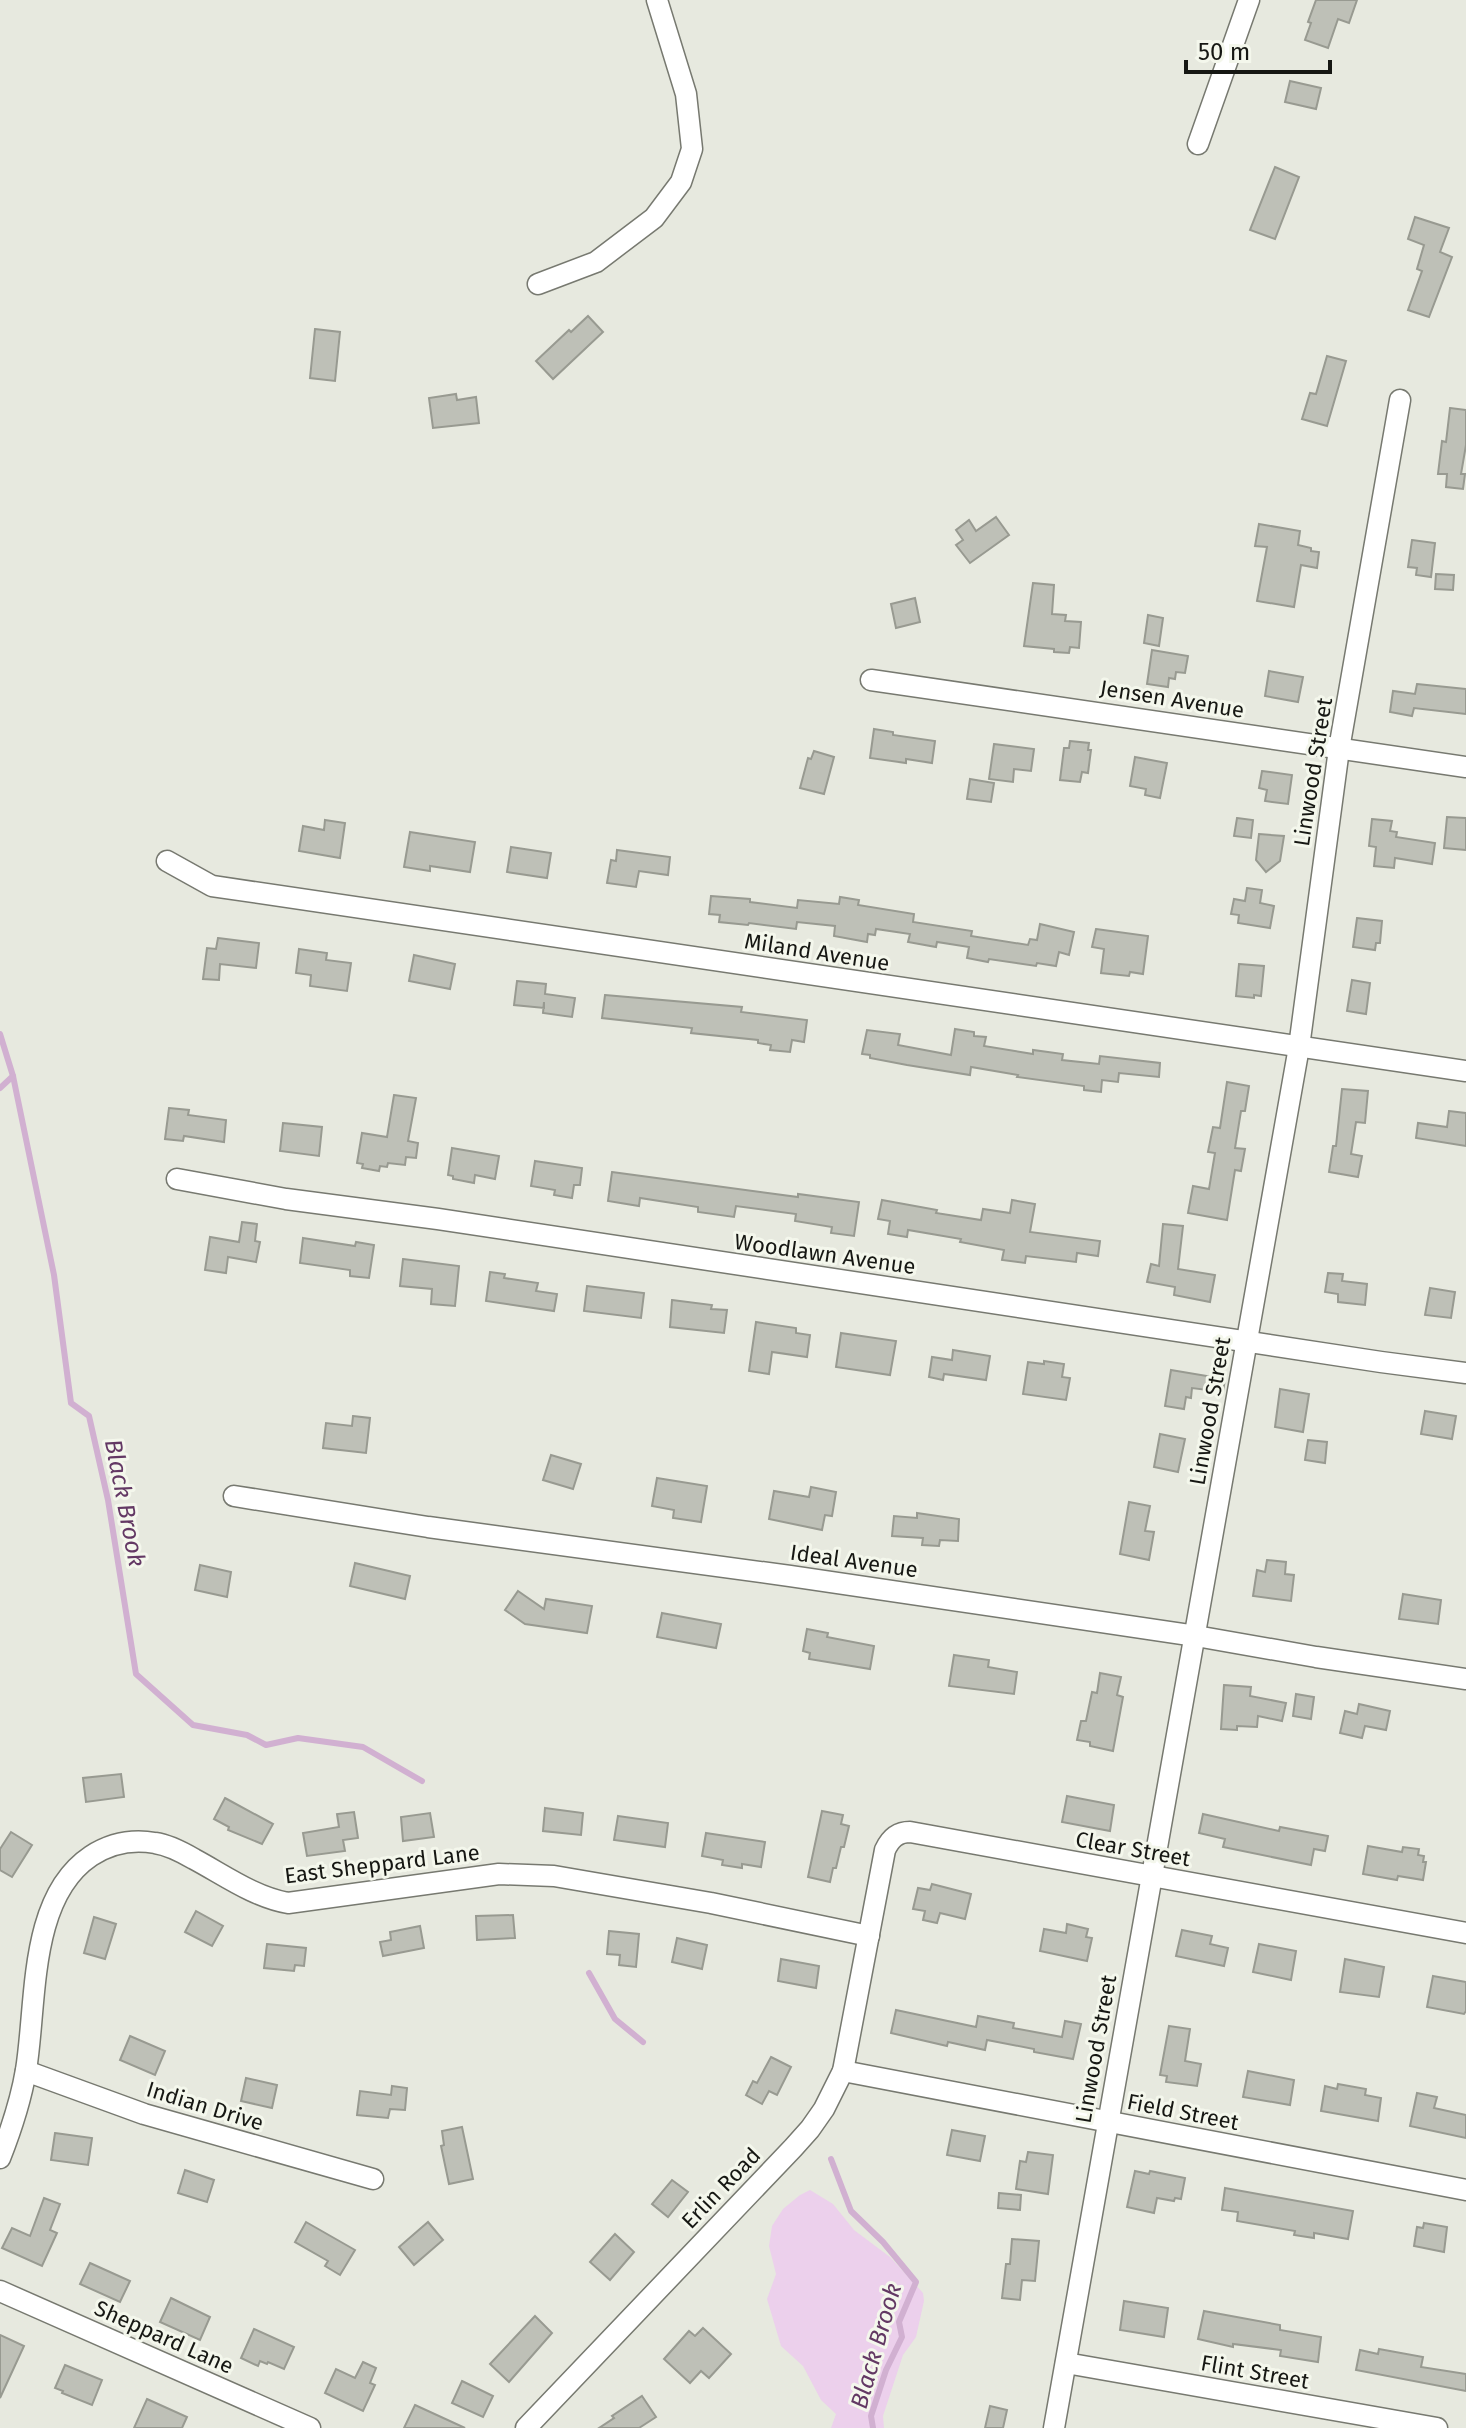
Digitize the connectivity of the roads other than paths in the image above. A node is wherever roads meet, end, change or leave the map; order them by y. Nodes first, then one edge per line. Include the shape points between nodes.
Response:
1 (657, 0) edge
2 (1249, 0) edge
3 (1198, 144) dead end
4 (538, 284) dead end
5 (1400, 400) dead end
6 (871, 680) dead end
7 (1339, 749) junction
8 (1466, 767) edge
9 (167, 861) dead end
10 (1299, 1047) junction
11 (1466, 1071) edge
12 (177, 1179) dead end
13 (1246, 1341) junction
14 (1466, 1373) edge
15 (234, 1496) dead end
16 (1196, 1636) junction
17 (1466, 1679) edge
18 (1151, 1877) junction
19 (1466, 1933) edge
20 (869, 1936) junction
21 (26, 2071) junction
22 (843, 2071) junction
23 (1108, 2122) junction
24 (0, 2158) edge
25 (373, 2179) dead end
26 (1466, 2190) edge
27 (0, 2291) edge
28 (1066, 2363) junction
29 (310, 2428) edge
30 (526, 2428) edge
31 (1054, 2428) edge
32 (1437, 2428) edge

1 - 4 street via 686,94 692,149 681,182 654,218 596,262
2 - 3 street
5 - 7 street, Linwood Street
6 - 7 street, Jensen Avenue
7 - 8 street, Jensen Avenue
7 - 10 street, Linwood Street
9 - 10 street, Miland Avenue via 212,886
10 - 11 street, Miland Avenue
10 - 13 street, Linwood Street
12 - 13 street, Woodlawn Avenue
13 - 14 street, Woodlawn Avenue
13 - 16 street, Linwood Street
15 - 16 street, Ideal Avenue
16 - 17 street, Ideal Avenue
16 - 18 street, Linwood Street
18 - 19 street, Clear Street
18 - 20 street, Clear Street via 904,1832 889,1840 885,1850
18 - 23 street, Linwood Street
20 - 21 street, East Sheppard Lane via 554,1876 499,1874 288,1903 264,1896 173,1848 119,1843 72,1872 50,1910
20 - 22 street, Erlin Road
21 - 24 street, East Sheppard Lane
21 - 25 street, Indian Drive via 144,2114
22 - 23 street, Field Street
22 - 30 street, Erlin Road via 810,2129
23 - 26 street, Field Street
23 - 28 street, Linwood Street
27 - 29 street, Sheppard Lane
28 - 31 street, Linwood Street
28 - 32 street, Flint Street

